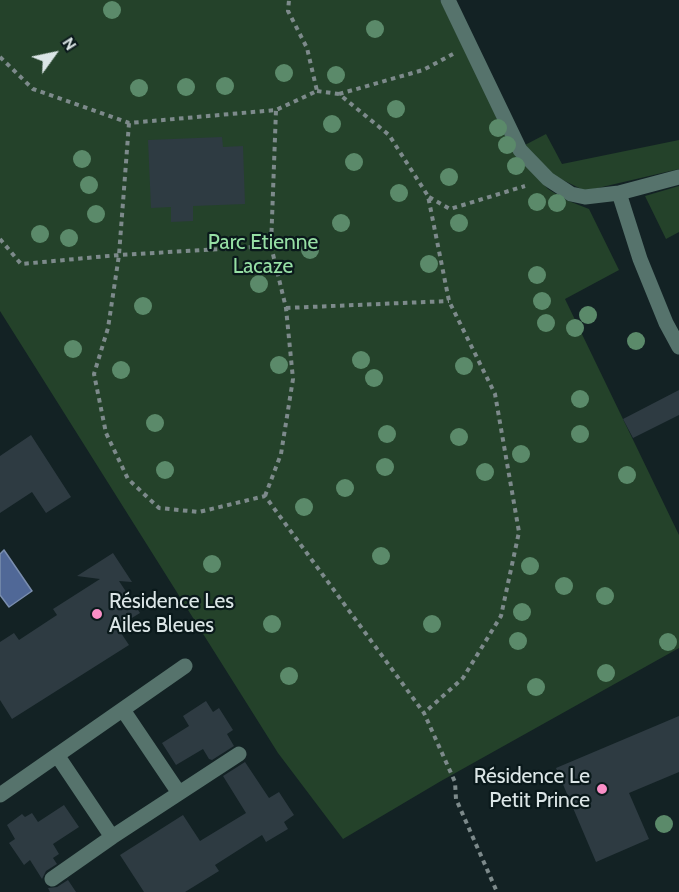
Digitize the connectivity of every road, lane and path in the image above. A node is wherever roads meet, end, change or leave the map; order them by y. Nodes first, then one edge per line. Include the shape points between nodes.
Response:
1 (289, 0) edge
2 (448, 0) edge
3 (471, 47) junction
4 (0, 57) edge
5 (317, 92) junction
6 (339, 94) junction
7 (276, 110) junction
8 (129, 123) junction
9 (679, 177) edge
10 (548, 179) junction
11 (619, 193) junction
12 (428, 196) junction
13 (0, 239) edge
14 (271, 246) junction
15 (119, 255) junction
16 (448, 301) junction
17 (286, 308) junction
18 (679, 347) edge
19 (266, 496) junction
20 (185, 666) dead end
21 (123, 710) junction
22 (424, 713) junction
23 (239, 754) dead end
24 (57, 755) junction
25 (179, 794) junction
26 (0, 795) edge
27 (112, 837) junction
28 (52, 879) dead end
29 (497, 892) edge

1 - 5 path via 288,11 307,48
2 - 3 street
3 - 6 path via 423,70
3 - 10 street via 520,150
4 - 8 path via 33,89
5 - 6 path
5 - 7 path
6 - 12 path via 389,135
7 - 8 path
7 - 14 path
8 - 15 path
9 - 11 street
10 - 11 street via 571,194 585,197
10 - 12 path via 450,209
11 - 18 street via 640,259
12 - 16 path
13 - 15 path via 21,264
14 - 15 path
14 - 17 path
15 - 19 path via 108,328 94,374 106,433 128,479 159,508 199,512
16 - 17 path
16 - 22 path via 495,394 519,532 501,616 463,678
17 - 19 path via 293,380 281,454
19 - 22 path
20 - 21 street
21 - 24 street
21 - 25 street
22 - 29 path
23 - 25 street
24 - 26 street
24 - 27 street
25 - 27 street
27 - 28 street

